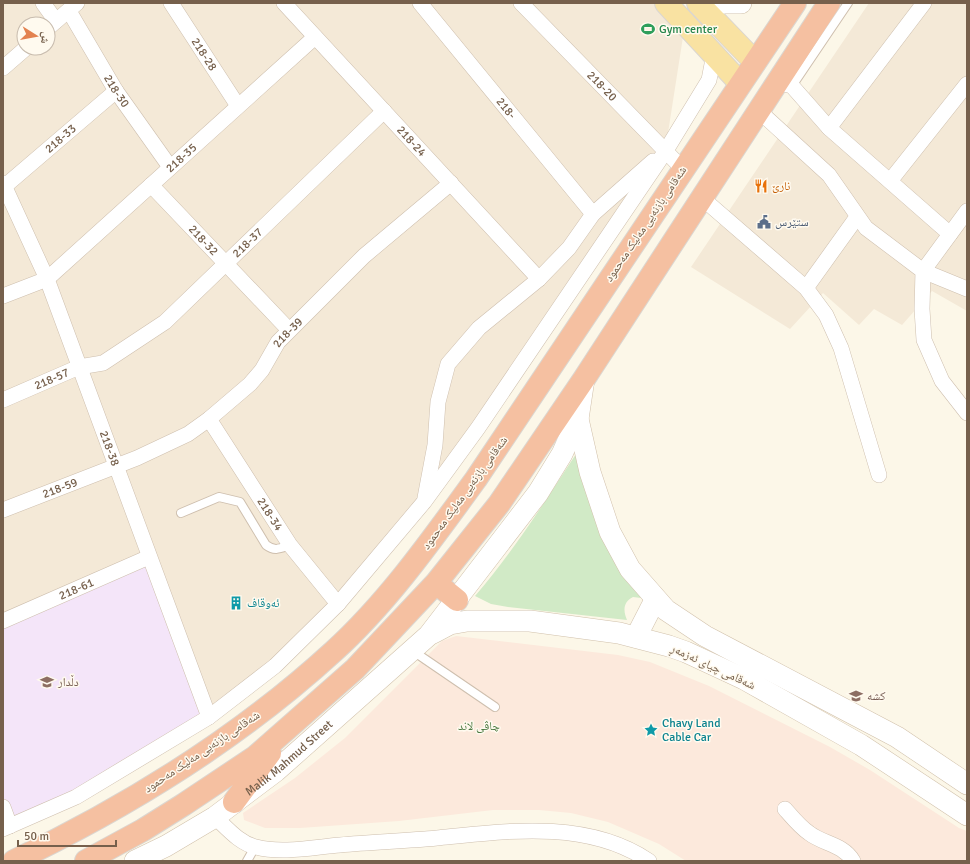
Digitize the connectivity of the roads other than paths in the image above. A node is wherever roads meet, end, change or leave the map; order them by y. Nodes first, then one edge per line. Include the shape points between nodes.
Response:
1 (43, 3) edge
2 (171, 3) edge
3 (285, 3) edge
4 (420, 3) edge
5 (521, 3) edge
6 (666, 3) edge
7 (698, 3) edge
8 (708, 3) edge
9 (741, 3) edge
10 (795, 3) edge
11 (830, 3) edge
12 (848, 3) edge
13 (924, 3) edge
14 (73, 7) edge
15 (48, 16) edge
16 (56, 22) edge
17 (315, 36) junction
18 (714, 54) junction
19 (17, 56) edge
20 (755, 62) junction
21 (3, 68) edge
22 (740, 83) junction
23 (784, 84) junction
24 (967, 84) edge
25 (116, 91) junction
26 (238, 106) junction
27 (384, 111) junction
28 (759, 111) junction
29 (829, 128) junction
30 (665, 152) junction
31 (170, 167) junction
32 (683, 169) junction
33 (890, 181) junction
34 (451, 183) junction
35 (4, 184) edge
36 (151, 185) junction
37 (702, 198) junction
38 (967, 211) edge
39 (593, 214) junction
40 (857, 217) junction
41 (950, 234) junction
42 (226, 263) junction
43 (923, 271) junction
44 (47, 279) junction
45 (539, 279) junction
46 (806, 288) junction
47 (967, 289) edge
48 (3, 296) edge
49 (289, 330) junction
50 (103, 363) joint
51 (79, 367) junction
52 (584, 379) junction
53 (3, 400) edge
54 (967, 413) edge
55 (209, 419) junction
56 (578, 419) junction
57 (116, 466) junction
58 (879, 475) dead end
59 (424, 502) junction
60 (3, 510) edge
61 (181, 513) dead end
62 (290, 545) junction
63 (149, 557) junction
64 (436, 583) junction
65 (457, 600) junction
66 (655, 600) junction
67 (338, 604) junction
68 (3, 622) edge
69 (429, 635) junction
70 (636, 637) junction
71 (413, 651) junction
72 (495, 707) dead end
73 (209, 717) junction
74 (285, 731) junction
75 (967, 784) edge
76 (234, 802) junction
77 (3, 807) edge
78 (785, 809) dead end
79 (967, 815) edge
80 (215, 817) junction
81 (7, 828) edge
82 (255, 847) junction
83 (14, 861) edge
84 (86, 861) edge
85 (135, 861) edge
86 (247, 861) edge
87 (649, 861) edge
88 (853, 861) edge

1 - 15 street
2 - 26 street, 218-28
3 - 17 street, 218-24
4 - 39 street, 218-
5 - 30 street, 218-20
6 - 18 main road
7 - 20 main road
8 - 9 main road
10 - 20 highway, شەقامی بازنەیی مەلیک مەحمود
11 - 23 highway
12 - 23 lane
13 - 29 street
14 - 16 street
14 - 25 street, 218-30
17 - 26 street, 218-35
17 - 27 street, 218-24
18 - 22 main road
18 - 30 street via 709,80
19 - 21 street
20 - 22 highway, شەقامی بازنەیی مەلیک مەحمود
22 - 32 highway, شەقامی بازنەیی مەلیک مەحمود
23 - 28 highway
23 - 29 street
24 - 33 street
25 - 31 street, 218-30
25 - 35 street, 218-33
26 - 31 street, 218-35
27 - 34 street, 218-24
27 - 42 street, 218-37
28 - 37 highway
28 - 40 street via 829,175
29 - 33 street
30 - 32 street, 218-20
30 - 39 street via 630,179
30 - 59 street via 478,428
31 - 36 street, 218-35
32 - 83 highway, شەقامی بازنەیی مەلیک مەحمود via 476,480 426,548 335,650 230,735 163,780 62,838
33 - 41 street
34 - 45 street, 218-24
34 - 49 street, 218-39 via 364,256
35 - 44 street, 218-38
36 - 42 street, 218-32
36 - 44 street, 218-35
37 - 46 street
37 - 52 highway
38 - 41 street
39 - 45 street via 569,248
40 - 43 street via 866,228
40 - 46 street
41 - 43 street
42 - 49 street, 218-32
42 - 50 street, 218-37 via 165,322
43 - 47 street
43 - 54 street via 924,340 942,381
44 - 48 street
44 - 51 street, 218-38
45 - 59 street via 480,328 448,364 438,402 435,445
46 - 58 street via 826,315 841,348
49 - 55 street, 218-39 via 250,384
50 - 51 street, 218-57
51 - 53 street, 218-57
51 - 57 street, 218-38
52 - 56 main road
52 - 64 highway via 499,504
55 - 57 street, 218-39 via 188,434
55 - 62 street, 218-34
56 - 65 main road via 562,454 538,493
56 - 66 main road, شەقامی چیای ئەزمەڕ via 590,472 610,532 630,569
57 - 60 street, 218-59
57 - 63 street, 218-38
59 - 67 street
61 - 62 lane via 219,497 230,498 240,502 271,549 278,550
62 - 67 street, 218-34
63 - 68 street, 218-61
63 - 73 street, 218-38
64 - 65 highway
64 - 74 highway via 355,669
65 - 69 main road
66 - 70 main road
66 - 75 main road, شەقامی چیای ئەزمەڕ via 692,628 897,737
67 - 73 street via 275,666
69 - 70 main road, شەقامی چیای ئەزمەڕ via 455,622 487,620 538,622
69 - 71 main road, Malik Mahmud Street
70 - 79 main road, شەقامی چیای ئەزمەڕ via 686,652 744,679 861,745
71 - 72 lane
71 - 76 main road, Malik Mahmud Street via 276,771
73 - 81 street via 76,797
74 - 76 highway
74 - 84 highway via 254,757 183,805
76 - 80 main road, Malik Mahmud Street
77 - 81 street
78 - 88 street via 808,833 838,847
80 - 82 street via 245,844
80 - 85 main road, Malik Mahmud Street
82 - 86 lane
82 - 87 street via 298,849 496,832 556,832 603,840 633,851

